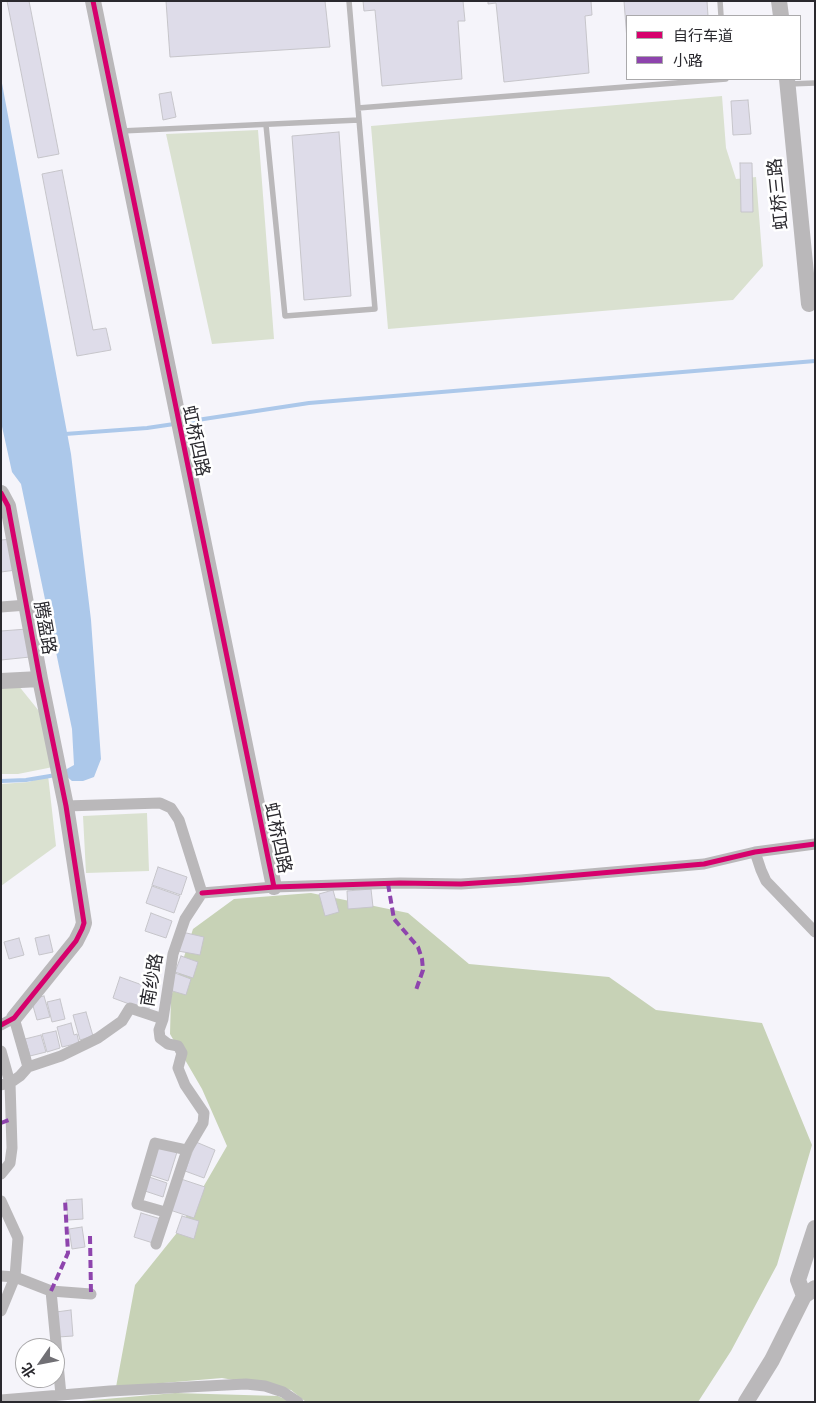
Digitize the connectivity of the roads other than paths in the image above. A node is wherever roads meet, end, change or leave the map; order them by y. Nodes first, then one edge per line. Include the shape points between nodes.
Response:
1 (93, 1) edge
2 (349, 1) edge
3 (720, 1) edge
4 (779, 1) edge
5 (721, 15) edge
6 (780, 15) edge
7 (713, 80) edge
8 (787, 81) edge
9 (815, 82) edge
10 (358, 108) junction
11 (359, 120) junction
12 (266, 124) junction
13 (119, 131) junction
14 (809, 304) dead end
15 (3, 502) edge
16 (27, 605) junction
17 (1, 607) edge
18 (40, 679) junction
19 (1, 681) edge
20 (66, 806) junction
21 (815, 844) edge
22 (755, 852) junction
23 (274, 887) junction
24 (202, 893) junction
25 (815, 932) edge
26 (163, 1019) junction
27 (7, 1022) edge
28 (1, 1051) edge
29 (28, 1067) junction
30 (6, 1084) edge
31 (188, 1150) junction
32 (1, 1174) edge
33 (1, 1201) edge
34 (165, 1212) junction
35 (815, 1228) edge
36 (156, 1244) dead end
37 (1, 1276) edge
38 (15, 1277) junction
39 (51, 1291) junction
40 (809, 1292) edge
41 (91, 1294) dead end
42 (1, 1311) edge
43 (61, 1395) junction
44 (1, 1400) edge
45 (298, 1402) edge
46 (746, 1402) edge

1 - 13 street, 虹桥四路
2 - 10 lane
3 - 5 lane
4 - 6 street
7 - 10 lane
8 - 9 lane
8 - 14 street, 虹桥三路
10 - 11 lane
11 - 12 lane
11 - 12 lane via 375,309 285,316
12 - 13 lane
13 - 23 street, 虹桥四路
15 - 16 street, 腾盈路
16 - 17 street
16 - 18 street, 腾盈路
18 - 19 street
18 - 20 street, 腾盈路
20 - 24 street via 160,803 171,808 179,820
20 - 27 street, 腾盈路 via 83,916 82,929 76,941
21 - 22 street
22 - 23 street via 704,864 486,882
22 - 25 street via 766,881
23 - 24 street
24 - 26 street, 南纱路 via 185,918 173,954
26 - 29 street, 南纱路 via 130,1008 122,1021 98,1038
26 - 31 street via 160,1038 178,1046 182,1053 178,1068 184,1085 204,1113 203,1123
27 - 29 street
28 - 30 street
29 - 30 street, 南纱路
30 - 32 street via 12,1148 10,1163
31 - 34 street
31 - 34 street via 154,1143 137,1204
33 - 38 street via 18,1238
34 - 36 street
35 - 40 street via 798,1280
37 - 38 street
38 - 39 street
38 - 42 street
39 - 41 street
39 - 43 street
40 - 46 street
43 - 44 street
43 - 45 street via 246,1384 283,1392

